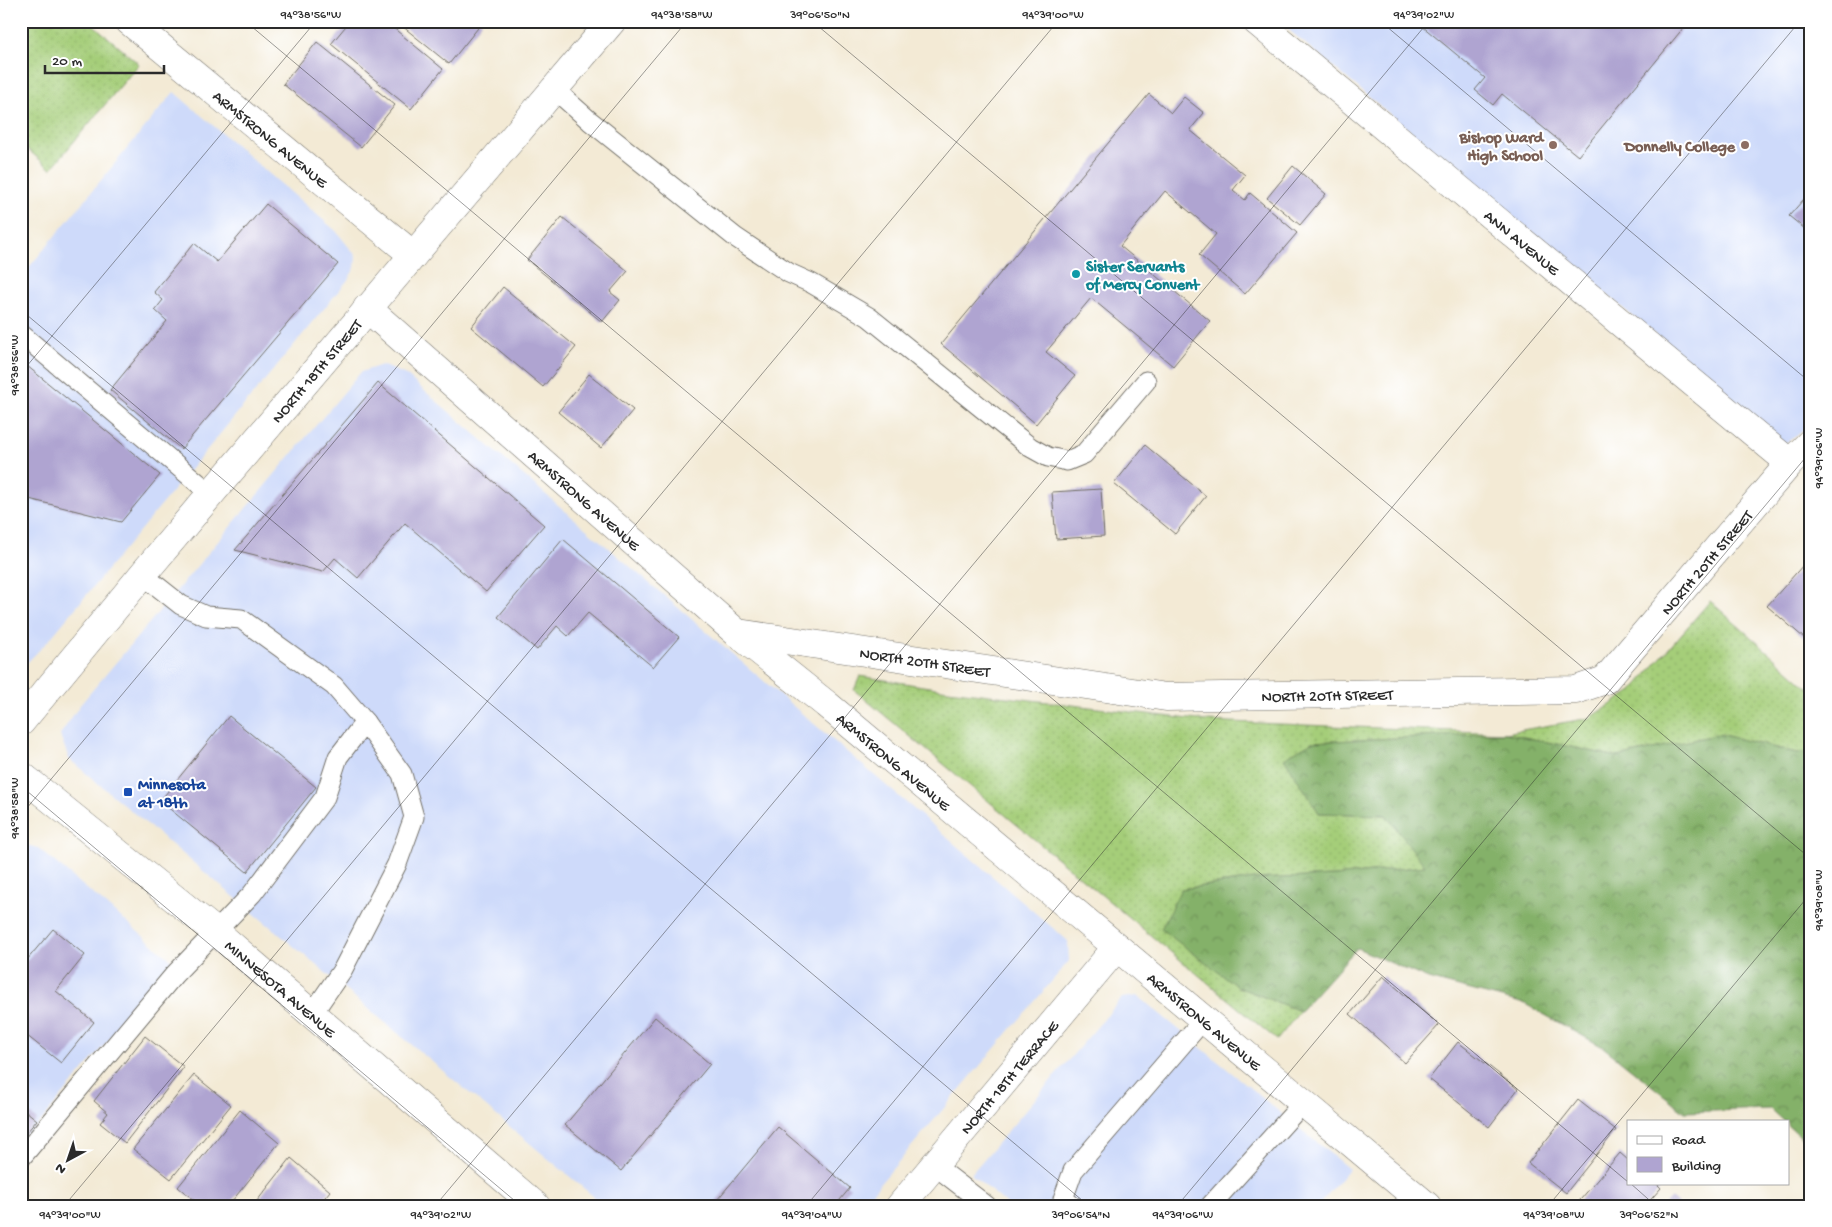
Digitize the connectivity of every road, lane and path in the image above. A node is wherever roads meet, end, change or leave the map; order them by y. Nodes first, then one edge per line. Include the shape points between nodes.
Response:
1 (129, 21) edge
2 (612, 21) edge
3 (1256, 21) edge
4 (554, 90) junction
5 (413, 255) junction
6 (368, 308) junction
7 (21, 334) edge
8 (1146, 381) dead end
9 (1811, 442) edge
10 (1790, 464) junction
11 (211, 494) junction
12 (142, 575) junction
13 (737, 633) junction
14 (21, 722) edge
15 (365, 722) junction
16 (21, 774) edge
17 (216, 932) junction
18 (1116, 948) junction
19 (312, 1014) junction
20 (1203, 1020) junction
21 (1303, 1102) junction
22 (21, 1158) edge
23 (934, 1165) junction
24 (1063, 1204) edge
25 (536, 1206) edge
26 (900, 1206) edge
27 (987, 1206) edge
28 (1210, 1206) edge
29 (1427, 1206) edge

1 - 5 street, ARMSTRONG AVENUE
2 - 4 street, NORTH 18TH STREET
3 - 10 street, ANN AVENUE
4 - 5 street, NORTH 18TH STREET
4 - 8 lane via 736,237 790,273 870,317 1030,447 1048,457 1067,460 1084,454
5 - 6 street, NORTH 18TH STREET
6 - 11 street, NORTH 18TH STREET
6 - 13 street, ARMSTRONG AVENUE
7 - 11 lane
9 - 10 street, NORTH 20TH STREET
10 - 13 street, NORTH 20TH STREET via 1605,680 1576,690 1166,697
11 - 12 street, NORTH 18TH STREET
12 - 14 street, NORTH 18TH STREET
12 - 15 lane via 181,605 206,616 241,619 334,686
13 - 18 street, ARMSTRONG AVENUE
15 - 17 lane via 338,757 326,798 252,894
15 - 19 lane via 402,774 414,817 397,864 352,952
16 - 17 street, MINNESOTA AVENUE
17 - 19 street, MINNESOTA AVENUE
17 - 22 lane via 174,975
18 - 20 street, ARMSTRONG AVENUE
18 - 23 street, NORTH 18TH TERRACE
19 - 25 street, MINNESOTA AVENUE
20 - 21 street, ARMSTRONG AVENUE
20 - 24 lane via 1073,1171
21 - 28 lane
21 - 29 street, ARMSTRONG AVENUE
23 - 26 street, NORTH 18TH TERRACE
23 - 27 lane

